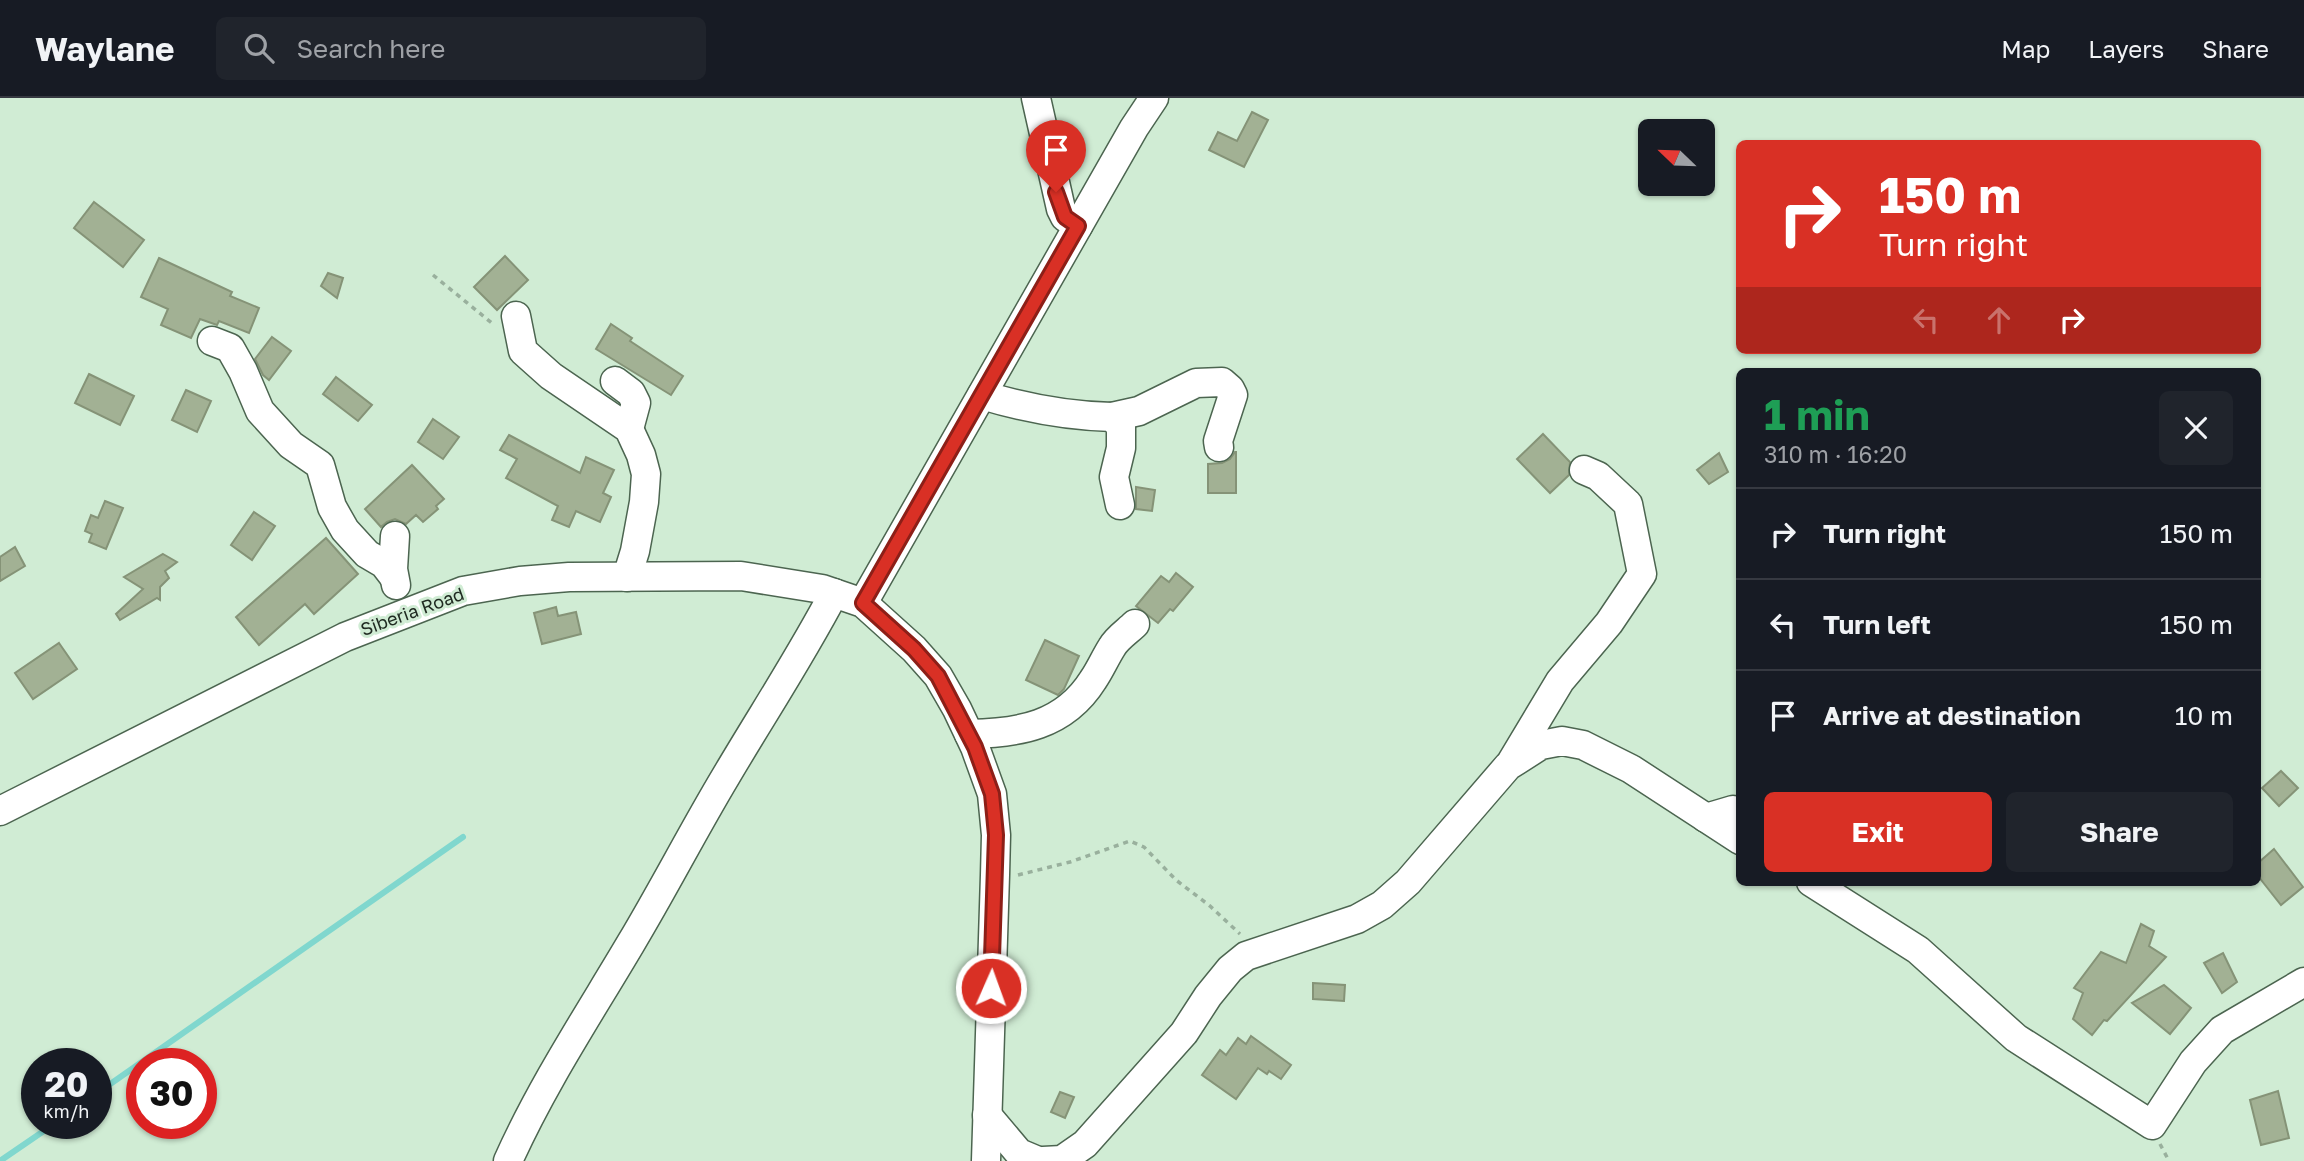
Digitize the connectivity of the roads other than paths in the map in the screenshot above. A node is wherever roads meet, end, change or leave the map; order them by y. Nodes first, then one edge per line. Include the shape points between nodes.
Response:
1 (1036, 98) edge
2 (1154, 98) edge
3 (1078, 226) junction
4 (506, 321) road end
5 (212, 341) dead end
6 (615, 381) dead end
7 (982, 395) junction
8 (1112, 416) junction
9 (629, 429) junction
10 (1219, 447) dead end
11 (1584, 470) dead end
12 (1120, 505) dead end
13 (395, 536) dead end
14 (394, 577) junction
15 (627, 577) junction
16 (834, 593) junction
17 (863, 603) junction
18 (406, 612) junction
19 (1135, 624) dead end
20 (969, 734) junction
21 (1508, 766) junction
22 (1736, 810) edge
23 (0, 811) edge
24 (1706, 818) junction
25 (1736, 837) edge
26 (1817, 886) edge
27 (2304, 982) edge
28 (987, 1115) junction
29 (508, 1161) edge
30 (986, 1161) edge
31 (1040, 1161) edge

1 - 3 street via 1061,209
2 - 3 street
3 - 7 street
4 - 9 street via 523,351 551,376
5 - 14 street via 230,348 260,411 291,445 320,465 332,507 345,530
6 - 9 street via 631,393 636,404
7 - 8 street via 1077,416
7 - 17 street
8 - 10 street via 1139,411 1196,383 1222,382 1233,395
8 - 12 street via 1121,426 1114,477
9 - 15 street via 646,474
11 - 21 street via 1598,476 1628,504 1642,574 1609,623 1560,681
13 - 14 street
14 - 18 street
15 - 16 street, Siberia Road via 741,576
15 - 18 street, Siberia Road via 520,581 463,591
16 - 17 street, Siberia Road
16 - 29 street via 549,1082
17 - 20 street via 938,676
18 - 23 street, Siberia Road via 322,648
19 - 20 street via 1113,644 1092,682 1061,716 999,733
20 - 28 street via 992,794 996,835
21 - 24 street via 1541,746 1562,741 1583,745 1631,769
21 - 31 street via 1408,882 1382,905 1357,919 1246,956 1230,969 1184,1033 1085,1144 1062,1160
22 - 24 street
24 - 25 street
26 - 27 street via 1918,950 2016,1038 2152,1125 2193,1062 2222,1030
28 - 30 street
28 - 31 street via 1019,1153

